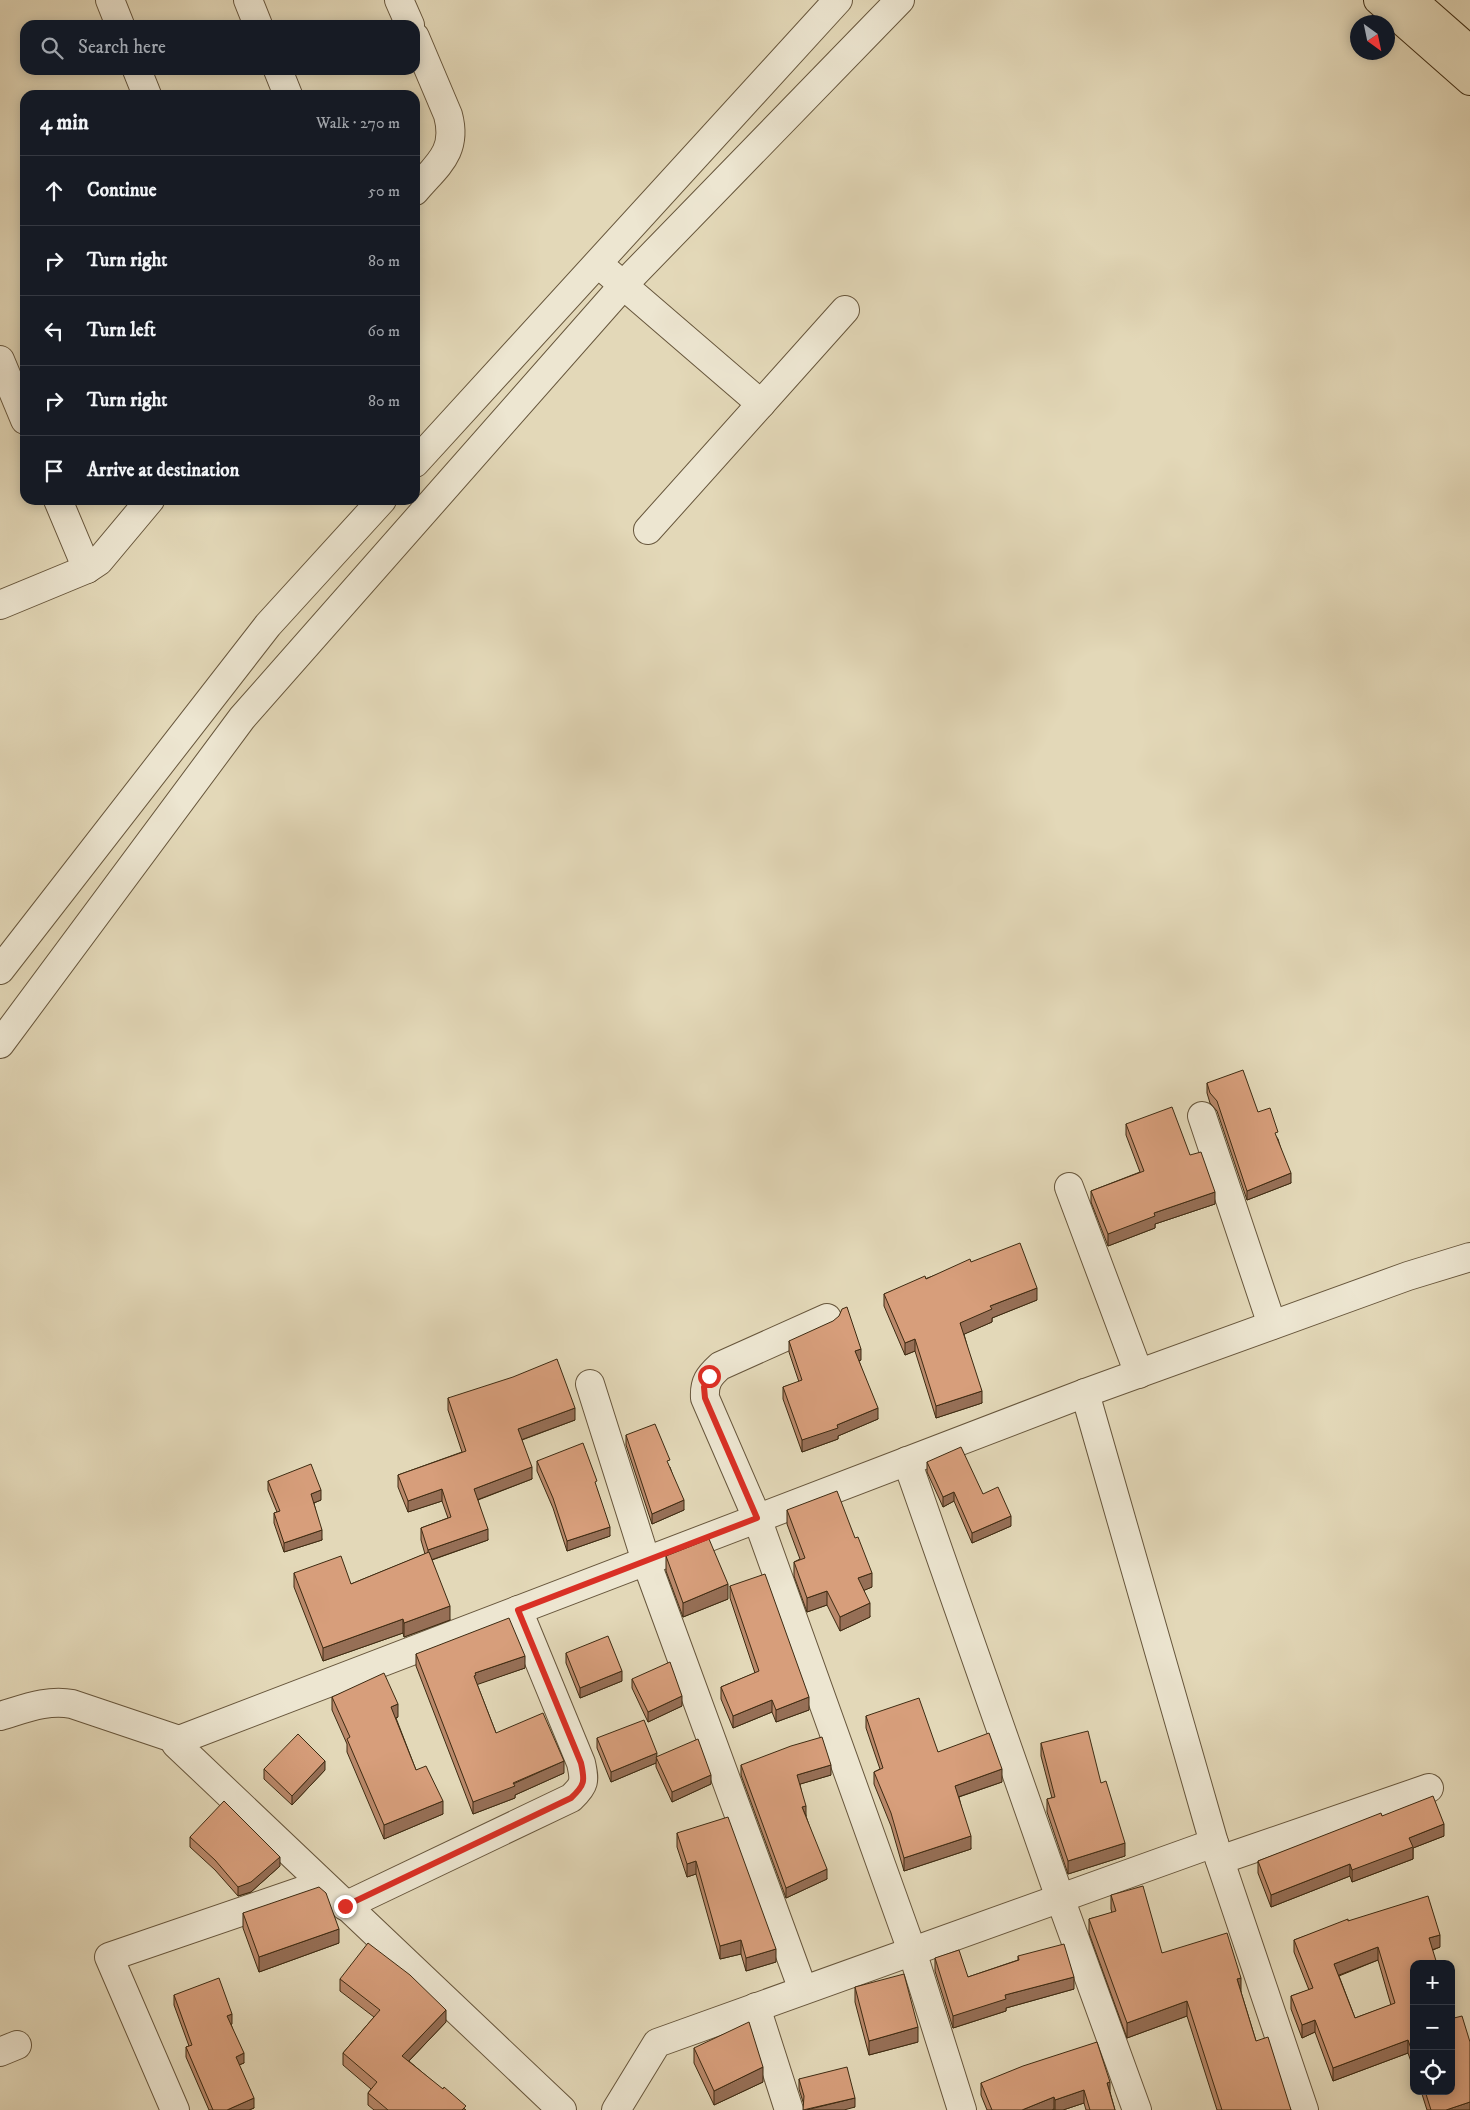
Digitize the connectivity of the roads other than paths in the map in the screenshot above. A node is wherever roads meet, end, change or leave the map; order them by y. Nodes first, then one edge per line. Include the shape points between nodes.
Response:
1 (110, 0) edge
2 (248, 0) edge
3 (399, 0) edge
4 (838, 0) edge
5 (1378, 0) edge
6 (1413, 0) edge
7 (897, 1) edge
8 (118, 20) edge
9 (256, 20) edge
10 (408, 20) edge
11 (420, 49) edge
12 (1470, 50) edge
13 (140, 75) edge
14 (280, 75) edge
15 (1470, 81) edge
16 (145, 90) edge
17 (286, 90) edge
18 (420, 185) edge
19 (598, 263) junction
20 (623, 285) junction
21 (845, 310) dead end
22 (0, 360) edge
23 (761, 404) junction
24 (20, 408) edge
25 (420, 459) edge
26 (420, 469) edge
27 (443, 490) junction
28 (60, 505) edge
29 (146, 505) edge
30 (377, 505) edge
31 (648, 530) dead end
32 (87, 569) junction
33 (0, 605) edge
34 (102, 838) junction
35 (137, 860) junction
36 (0, 970) edge
37 (0, 1044) edge
38 (1202, 1116) dead end
39 (1069, 1187) dead end
40 (1470, 1257) edge
41 (827, 1318) dead end
42 (1272, 1325) junction
43 (1139, 1374) junction
44 (590, 1384) dead end
45 (1085, 1394) junction
46 (907, 1462) junction
47 (757, 1518) junction
48 (646, 1561) junction
49 (518, 1610) junction
50 (0, 1716) edge
51 (178, 1740) junction
52 (1429, 1788) dead end
53 (1217, 1852) junction
54 (322, 1884) junction
55 (1060, 1898) junction
56 (345, 1906) junction
57 (912, 1951) junction
58 (804, 1990) junction
59 (756, 2008) junction
60 (174, 2110) edge
61 (562, 2110) edge
62 (616, 2110) edge
63 (789, 2110) edge
64 (962, 2110) edge
65 (1137, 2110) edge
66 (1304, 2110) edge

1 - 8 street
2 - 9 street
3 - 10 street
4 - 19 street
5 - 15 main road
6 - 12 main road
7 - 20 street
11 - 18 street via 448,115 452,140 447,154
13 - 16 street
14 - 17 street
19 - 20 street
19 - 25 street
20 - 23 street
20 - 27 street
21 - 23 street
22 - 24 street
23 - 31 street
26 - 27 street
27 - 35 street via 242,718
28 - 32 street
29 - 32 street via 99,561
30 - 34 street via 268,624
32 - 33 street
34 - 35 street
34 - 36 street
35 - 37 street
38 - 42 street
39 - 43 street
40 - 42 street
41 - 47 street via 720,1366 709,1376 704,1387 705,1398
42 - 43 street
43 - 45 street
44 - 48 street
45 - 46 street
45 - 53 street
46 - 47 street
46 - 55 street
47 - 48 street
47 - 57 street
48 - 49 street
48 - 58 street
49 - 51 street
49 - 56 street via 581,1763 584,1778 581,1788 571,1798
50 - 51 street via 61,1702
51 - 54 street via 176,1744
52 - 53 street
53 - 55 street
53 - 66 street
54 - 56 street
54 - 60 street via 109,1957
55 - 57 street
55 - 65 street
56 - 61 street
57 - 58 street
57 - 64 street
58 - 59 street
59 - 62 street via 657,2043
59 - 63 street

